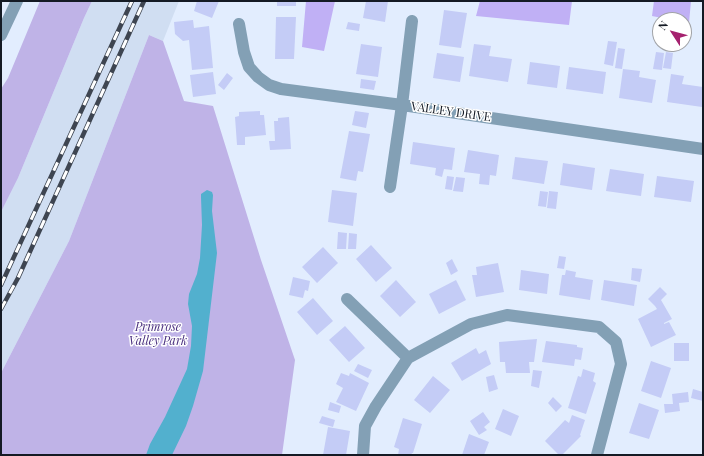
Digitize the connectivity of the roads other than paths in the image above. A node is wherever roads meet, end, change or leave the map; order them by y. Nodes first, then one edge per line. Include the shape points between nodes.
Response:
1 (17, 1) edge
2 (412, 22) dead end
3 (239, 24) dead end
4 (1, 35) edge
5 (402, 104) junction
6 (703, 149) edge
7 (390, 187) dead end
8 (347, 299) dead end
9 (408, 358) junction
10 (363, 455) edge
11 (597, 455) edge

1 - 4 street
2 - 5 street
3 - 5 street, VALLEY DRIVE via 249,67 269,85 281,89
5 - 6 street, VALLEY DRIVE
5 - 7 street
8 - 9 street
9 - 10 street via 376,406 366,426
9 - 11 street via 471,324 507,315 599,327 616,342 621,364

